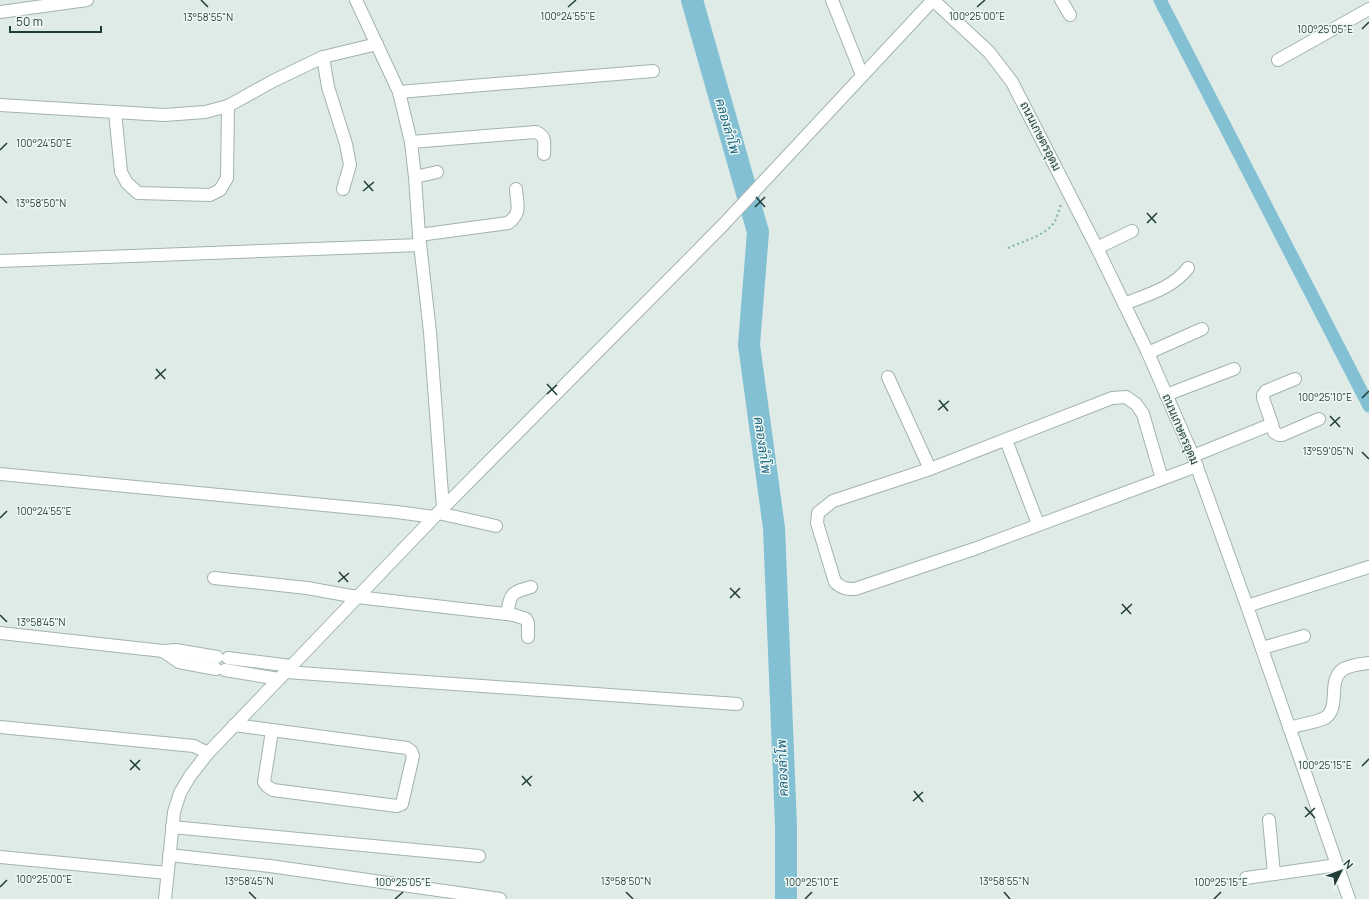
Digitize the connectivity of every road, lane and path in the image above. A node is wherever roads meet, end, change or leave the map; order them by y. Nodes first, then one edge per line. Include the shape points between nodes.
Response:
1 (87, 0) edge
2 (356, 0) edge
3 (832, 0) edge
4 (933, 0) edge
5 (1061, 0) edge
6 (64, 2) edge
7 (1369, 9) edge
8 (0, 12) edge
9 (1070, 15) dead end
10 (376, 44) junction
11 (323, 57) junction
12 (1278, 60) dead end
13 (653, 71) dead end
14 (862, 75) junction
15 (399, 92) junction
16 (0, 105) edge
17 (228, 106) junction
18 (115, 112) junction
19 (411, 142) junction
20 (544, 154) dead end
21 (437, 172) dead end
22 (415, 177) junction
23 (1066, 187) junction
24 (343, 188) dead end
25 (516, 189) dead end
26 (1132, 231) dead end
27 (419, 240) junction
28 (1008, 248) dead end
29 (1097, 248) junction
30 (0, 262) edge
31 (1188, 268) dead end
32 (1124, 304) junction
33 (1202, 329) dead end
34 (1148, 353) junction
35 (1234, 370) dead end
36 (888, 377) dead end
37 (1295, 379) dead end
38 (1166, 395) junction
39 (1319, 419) dead end
40 (1272, 424) junction
41 (1006, 440) junction
42 (1195, 461) junction
43 (930, 469) junction
44 (0, 474) edge
45 (1162, 479) junction
46 (438, 512) junction
47 (1038, 524) junction
48 (496, 526) dead end
49 (1369, 567) edge
50 (214, 578) dead end
51 (531, 587) dead end
52 (357, 597) junction
53 (1247, 606) junction
54 (507, 614) junction
55 (0, 633) edge
56 (1304, 636) dead end
57 (528, 637) dead end
58 (1262, 648) junction
59 (1369, 663) edge
60 (222, 664) junction
61 (285, 673) junction
62 (737, 704) dead end
63 (234, 725) junction
64 (0, 727) edge
65 (1289, 728) junction
66 (272, 730) junction
67 (208, 753) junction
68 (1269, 820) dead end
69 (172, 827) junction
70 (169, 855) junction
71 (480, 856) dead end
72 (0, 857) edge
73 (1337, 865) junction
74 (167, 873) junction
75 (1274, 874) junction
76 (1246, 878) dead end
77 (166, 899) edge
78 (500, 899) edge
79 (1349, 899) edge

1 - 6 street
2 - 10 street
3 - 14 street
4 - 14 street
4 - 23 street, ถนนเกษตรอุดม via 989,52 1012,82
5 - 9 street
6 - 8 street
7 - 12 street
10 - 11 street
10 - 15 street
11 - 17 street
11 - 24 street via 328,87 350,165
13 - 15 street
14 - 46 street via 724,225
15 - 19 street
16 - 18 street
17 - 18 street via 205,112 164,115
17 - 18 street via 227,178 220,190 210,195 138,194 127,183 122,172
19 - 20 street via 536,132 545,140
19 - 22 street
21 - 22 street
22 - 27 street
23 - 28 path via 1056,220 1040,234
23 - 29 street, ถนนเกษตรอุดม
25 - 27 street via 517,213 508,223
26 - 29 street
27 - 30 street
27 - 46 street via 430,332
29 - 32 street, ถนนเกษตรอุดม
31 - 32 street via 1176,281
32 - 34 street, ถนนเกษตรอุดม
33 - 34 street
34 - 38 street, ถนนเกษตรอุดม
35 - 38 street
36 - 43 street
37 - 40 street via 1266,391 1263,395
38 - 42 street, ถนนเกษตรอุดม
39 - 40 street via 1282,435 1274,432
40 - 42 street
41 - 43 street
41 - 45 street via 1112,398 1126,397 1136,404 1143,414
41 - 47 street
42 - 45 street
42 - 53 street, ถนนเกษตรอุดม
43 - 47 street via 833,501 818,513 817,523 835,582 840,587 855,589 974,549
44 - 46 street via 397,512
45 - 47 street
46 - 48 street
46 - 52 street
49 - 53 street
50 - 52 street via 307,588
51 - 54 street via 513,593
52 - 54 street
52 - 61 street
53 - 58 street, ถนนเกษตรอุดม
54 - 57 street via 526,619
55 - 60 street via 163,651 176,650
56 - 58 street
58 - 65 street, ถนนเกษตรอุดม
59 - 65 street via 1350,666 1338,675 1329,714 1324,718
60 - 61 street
60 - 61 street
61 - 62 street
61 - 63 street
63 - 66 street
63 - 67 street
64 - 67 street via 194,746
65 - 73 street, ถนนเกษตรอุดม
66 - 66 street via 264,782 273,790 397,806 402,804 413,756 407,748
67 - 69 street via 180,793
68 - 75 street
69 - 70 street
69 - 71 street
70 - 74 street
70 - 78 street via 270,866
72 - 74 street
73 - 75 street
73 - 79 street, ถนนเกษตรอุดม
74 - 77 street
75 - 76 street

